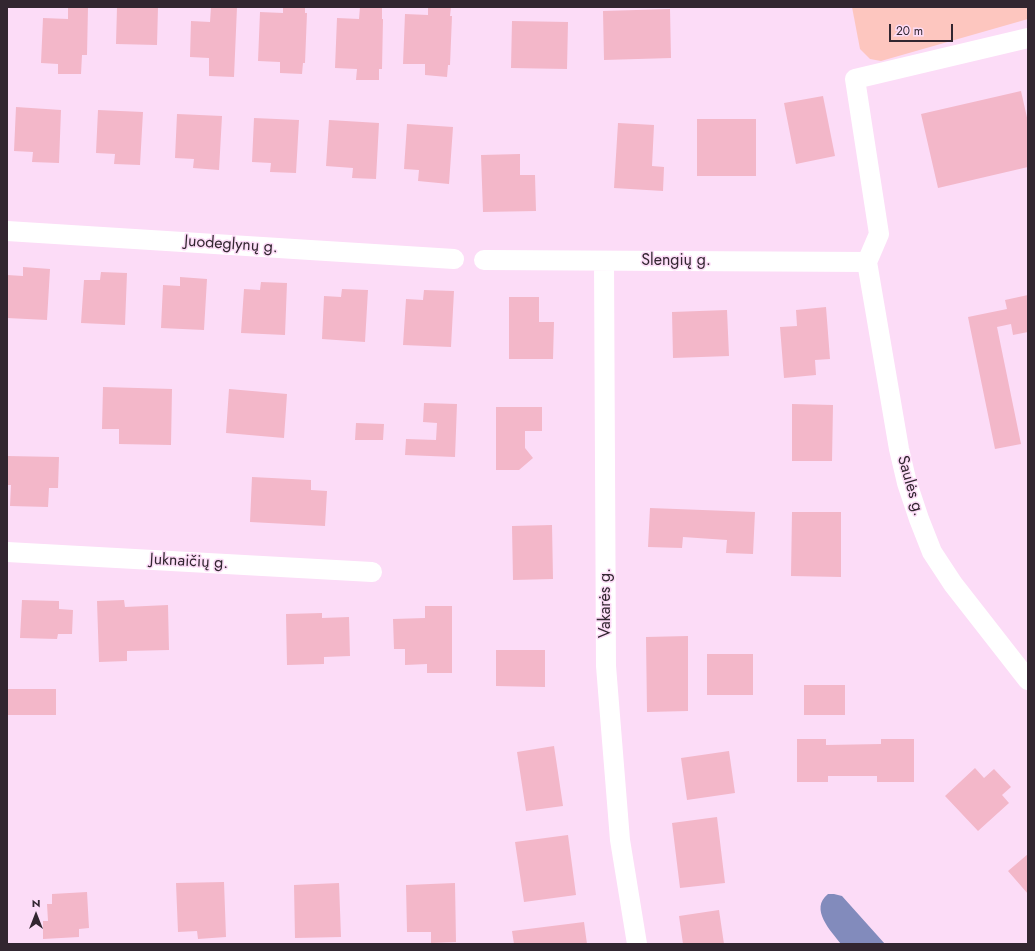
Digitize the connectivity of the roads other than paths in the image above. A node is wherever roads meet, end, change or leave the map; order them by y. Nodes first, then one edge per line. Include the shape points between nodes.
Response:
1 (1028, 38) edge
2 (7, 231) edge
3 (454, 259) dead end
4 (484, 260) dead end
5 (604, 261) junction
6 (867, 262) junction
7 (7, 552) edge
8 (372, 572) dead end
9 (1028, 680) edge
10 (637, 944) edge

1 - 6 street via 855,79 879,234
2 - 3 street, Juodeglynų g.
4 - 5 street, Slengių g.
5 - 6 street, Slengių g.
5 - 10 street, Vakarės g. via 606,666 620,840
6 - 9 street, Saulės g. via 899,449 919,519 932,552 953,584
7 - 8 street, Juknaičių g.

